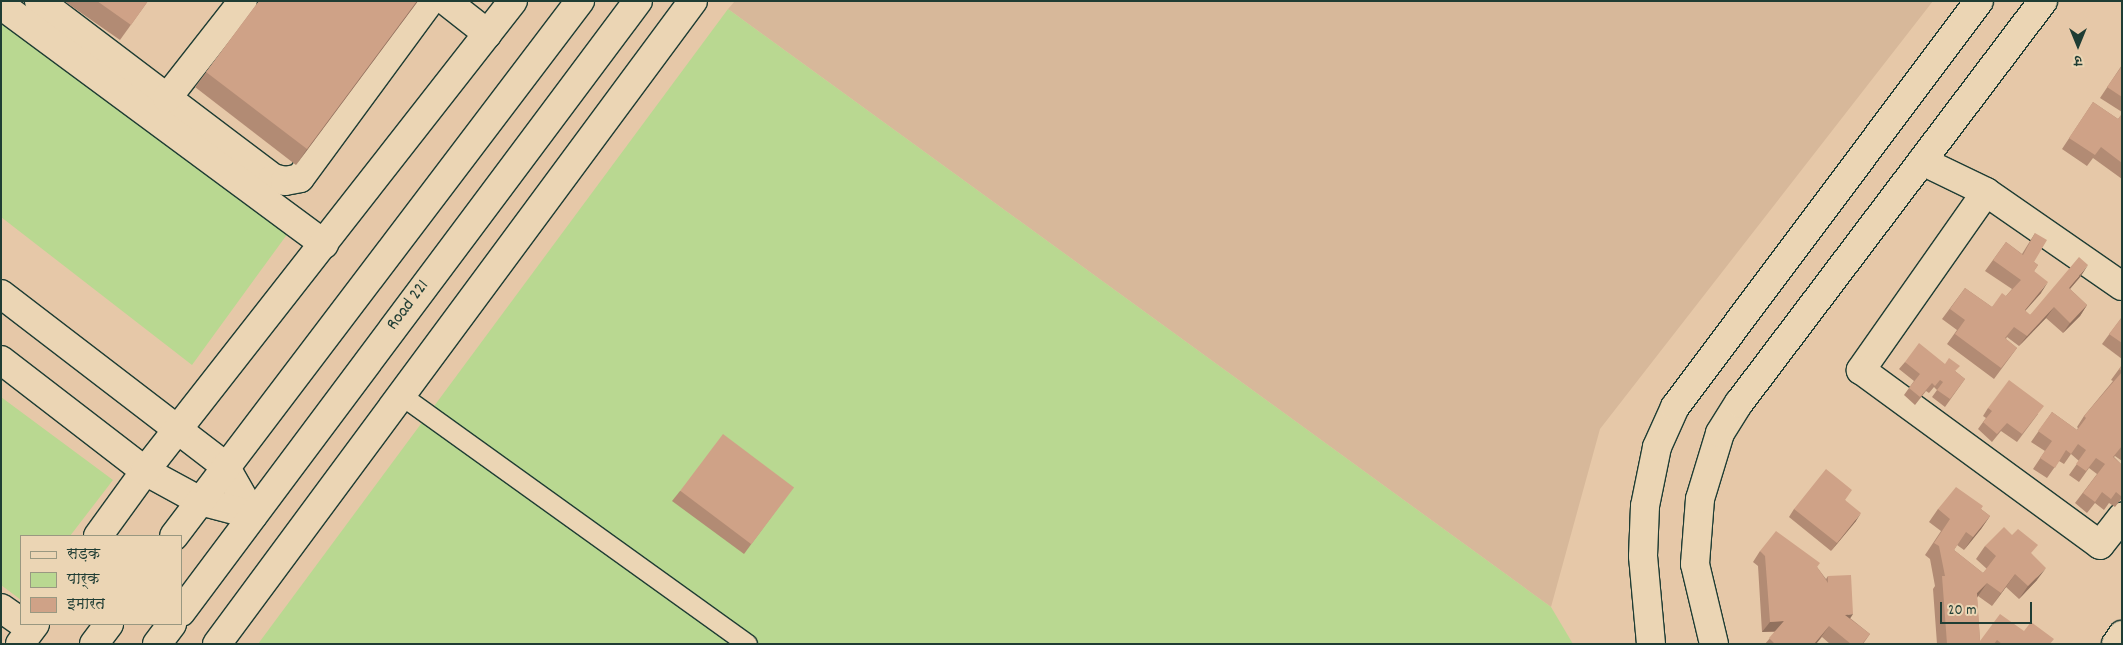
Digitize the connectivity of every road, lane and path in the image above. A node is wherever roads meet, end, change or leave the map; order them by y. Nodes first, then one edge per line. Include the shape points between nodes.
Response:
1 (40, 1) edge
2 (243, 1) edge
3 (430, 1) edge
4 (446, 1) edge
5 (513, 1) edge
6 (580, 1) edge
7 (638, 1) edge
8 (693, 1) edge
9 (1979, 1) edge
10 (2043, 1) edge
11 (1, 5) edge
12 (488, 34) junction
13 (167, 98) junction
14 (1922, 161) junction
15 (1986, 192) junction
16 (324, 244) junction
17 (2122, 286) edge
18 (1, 294) edge
19 (1, 360) edge
20 (401, 395) junction
21 (178, 429) junction
22 (225, 466) junction
23 (145, 471) junction
24 (200, 501) junction
25 (253, 515) junction
26 (2122, 517) edge
27 (99, 535) edge
28 (175, 535) edge
29 (1, 608) edge
30 (182, 611) edge
31 (20, 623) edge
32 (108, 625) edge
33 (171, 625) edge
34 (2122, 636) edge
35 (94, 644) edge
36 (158, 644) edge
37 (217, 644) edge
38 (747, 644) edge
39 (1651, 644) edge
40 (1714, 644) edge
41 (2116, 644) edge

1 - 13 street
2 - 13 street
3 - 13 street via 300,178 285,181 273,178
4 - 12 street
5 - 12 street
6 - 22 street
7 - 25 street, Road 221
8 - 20 street
9 - 39 street via 1675,406 1657,447 1645,506 1643,556
10 - 14 street
11 - 16 street
12 - 16 street
14 - 15 street
14 - 40 street via 1739,403 1720,433 1700,499 1695,564
15 - 17 street
15 - 26 street via 1862,370 2100,545
16 - 21 street
18 - 21 street
19 - 23 street
20 - 37 street
20 - 38 lane
21 - 22 street
21 - 23 street
22 - 24 street
22 - 25 street
23 - 24 street
23 - 27 street
24 - 25 street
24 - 28 street
25 - 30 street, Road 221
29 - 31 street
32 - 35 street
33 - 36 street
34 - 41 street

